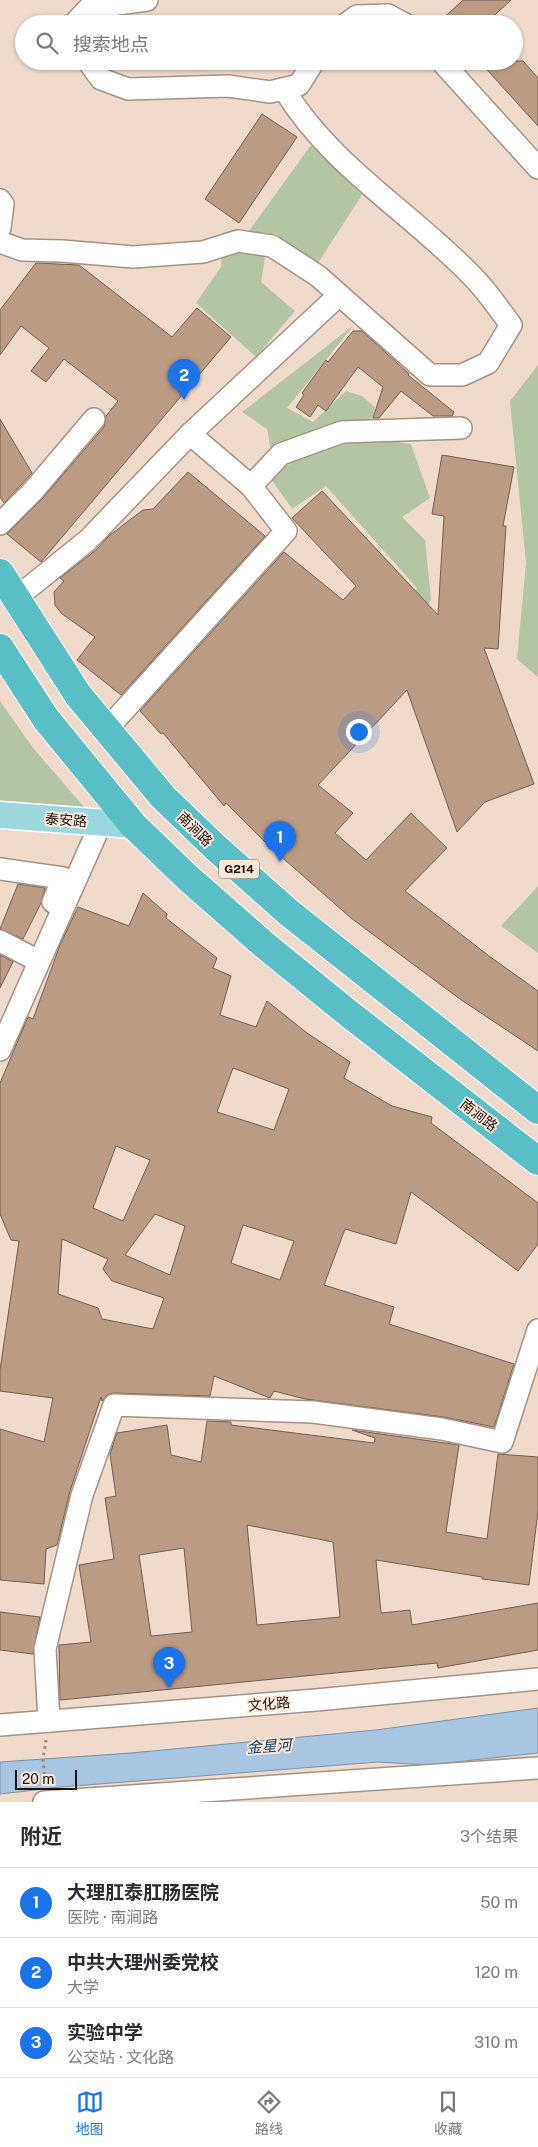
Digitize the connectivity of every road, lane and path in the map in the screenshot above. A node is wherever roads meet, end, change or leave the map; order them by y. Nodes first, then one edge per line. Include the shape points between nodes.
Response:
1 (147, 0) edge
2 (82, 15) edge
3 (94, 70) edge
4 (309, 70) edge
5 (450, 70) edge
6 (284, 88) junction
7 (538, 168) edge
8 (0, 200) edge
9 (0, 228) edge
10 (0, 242) edge
11 (339, 295) junction
12 (94, 419) dead end
13 (460, 428) dead end
14 (190, 434) junction
15 (251, 486) junction
16 (0, 524) edge
17 (0, 573) edge
18 (16, 598) junction
19 (0, 648) edge
20 (107, 729) junction
21 (0, 815) edge
22 (101, 823) junction
23 (133, 824) junction
24 (0, 869) edge
25 (0, 941) edge
26 (29, 956) junction
27 (0, 1017) edge
28 (0, 1050) edge
29 (538, 1110) edge
30 (538, 1161) edge
31 (538, 1330) edge
32 (538, 1679) edge
33 (49, 1721) junction
34 (0, 1725) edge
35 (43, 1759) dead end
36 (538, 1768) edge
37 (45, 1796) edge

1 - 2 street via 89,8
3 - 6 street via 101,79 128,89 228,86 270,92
4 - 6 street via 300,85
5 - 7 street
6 - 11 street via 295,107 330,148 474,277 511,325 488,363 462,375 430,376
8 - 9 street via 3,204
10 - 11 street via 22,250 133,257 202,252 238,241 272,246 318,276
11 - 14 street
12 - 16 street via 33,491
13 - 15 street via 342,432 281,454
14 - 15 street
14 - 18 street via 88,540
15 - 20 street via 286,531
17 - 18 highway, 南涧路 / G214
18 - 20 highway, 南涧路 / G214 via 78,695
19 - 23 highway, 南涧路 / G214 via 46,720
20 - 29 highway, 南涧路 / G214 via 163,797 215,848 288,912
21 - 22 main road, 泰安路
22 - 23 main road, 泰安路
22 - 28 street
23 - 30 highway, 南涧路 / G214 via 262,943
24 - 26 street via 63,878
25 - 26 street
26 - 27 street
31 - 33 street via 504,1446 442,1429 313,1412 114,1405 82,1495 45,1649
32 - 33 street, 文化路
33 - 34 street, 文化路
35 - 37 path
36 - 37 street

